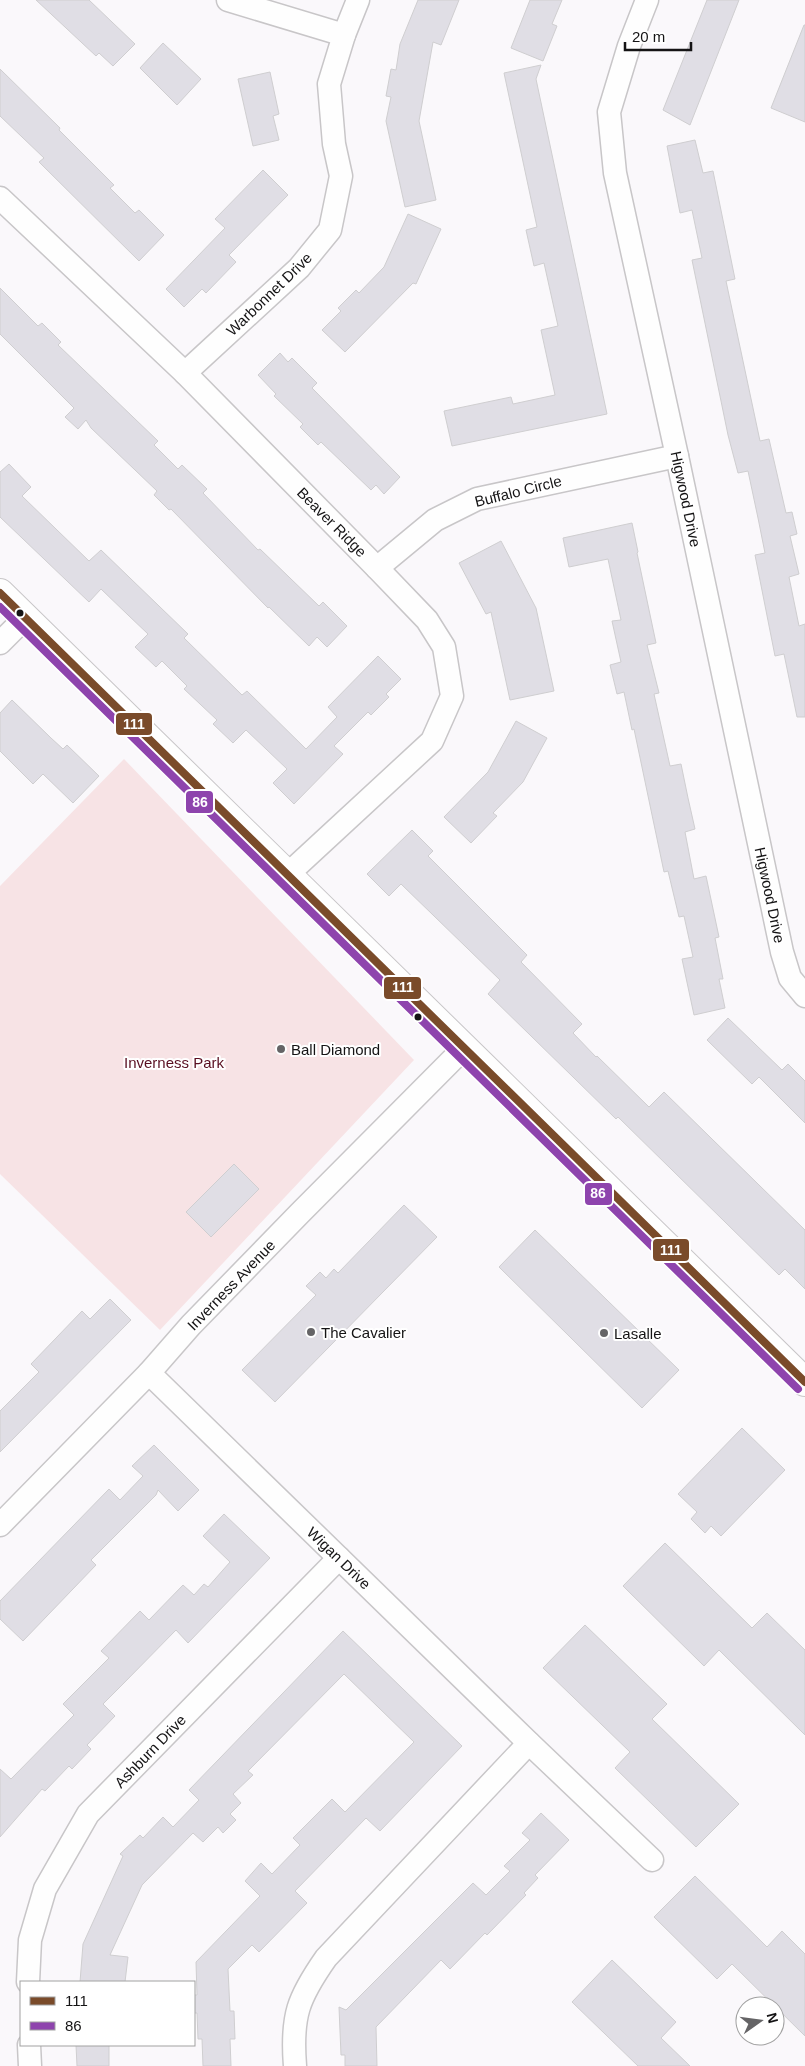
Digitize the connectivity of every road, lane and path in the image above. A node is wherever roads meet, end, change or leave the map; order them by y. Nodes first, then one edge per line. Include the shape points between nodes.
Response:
1 (228, 0) edge
2 (358, 0) edge
3 (647, 0) edge
4 (344, 35) junction
5 (0, 198) edge
6 (185, 373) junction
7 (677, 456) junction
8 (377, 568) junction
9 (0, 593) edge
10 (25, 618) junction
11 (0, 643) edge
12 (288, 874) junction
13 (805, 996) edge
14 (464, 1048) junction
15 (149, 1372) junction
16 (805, 1382) edge
17 (0, 1525) edge
18 (339, 1558) junction
19 (529, 1743) junction
20 (652, 1860) dead end
21 (28, 1981) edge
22 (29, 2046) edge
23 (30, 2066) edge
24 (295, 2066) edge

1 - 4 street
2 - 4 street, Warbonnet Drive
3 - 7 street, Higwood Drive via 609,112 615,173
4 - 6 street, Warbonnet Drive via 329,84 334,144 341,176 330,230 299,268
5 - 6 street, Beaver Ridge
6 - 8 street, Beaver Ridge
7 - 8 street, Buffalo Circle via 477,499 435,520
7 - 13 street, Higwood Drive via 782,952 790,978
8 - 12 street, Beaver Ridge via 427,620 444,647 452,696 432,742
9 - 10 main road
10 - 11 street
10 - 12 main road
12 - 14 main road
14 - 15 street, Inverness Avenue via 191,1325
14 - 16 main road
15 - 17 street, Inverness Avenue
15 - 18 street, Wigan Drive
18 - 19 street, Wigan Drive
18 - 21 street, Ashburn Drive via 88,1814 45,1889 30,1940
19 - 20 street, Wigan Drive
19 - 24 street via 326,1958 312,1977 299,2001 295,2021
22 - 23 street

